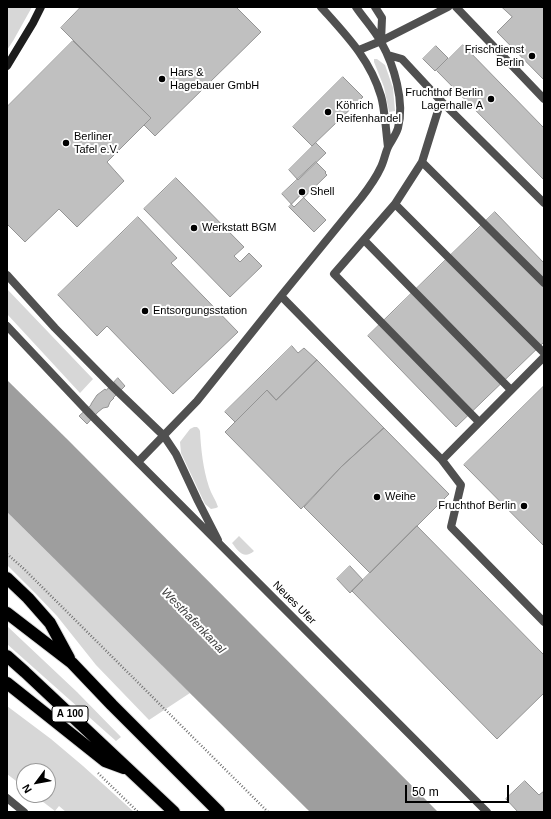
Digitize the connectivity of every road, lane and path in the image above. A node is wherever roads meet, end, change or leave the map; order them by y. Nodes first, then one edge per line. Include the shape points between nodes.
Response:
1 (41, 7) edge
2 (321, 7) edge
3 (356, 7) edge
4 (375, 7) edge
5 (448, 7) edge
6 (456, 7) edge
7 (381, 41) junction
8 (359, 50) junction
9 (388, 55) junction
10 (7, 66) edge
11 (544, 99) edge
12 (441, 101) junction
13 (388, 148) junction
14 (422, 162) junction
15 (544, 203) edge
16 (395, 204) junction
17 (364, 240) junction
18 (7, 275) edge
19 (544, 283) edge
20 (281, 296) junction
21 (7, 326) edge
22 (544, 353) edge
23 (544, 357) edge
24 (511, 390) junction
25 (479, 422) junction
26 (164, 436) junction
27 (442, 460) junction
28 (138, 462) junction
29 (223, 548) junction
30 (7, 554) edge
31 (7, 578) edge
32 (7, 613) edge
33 (544, 622) edge
34 (7, 656) edge
35 (72, 663) junction
36 (7, 683) edge
37 (132, 772) junction
38 (7, 798) edge
39 (24, 812) edge
40 (174, 812) edge
41 (219, 812) edge
42 (268, 812) edge
43 (487, 812) edge

1 - 10 main road
2 - 8 lane
3 - 7 lane
4 - 7 lane via 382,18
5 - 7 lane
6 - 11 lane
7 - 8 lane
7 - 9 lane
8 - 13 lane via 373,74 381,97
9 - 12 lane via 402,58
9 - 13 lane via 396,79 401,114
12 - 14 lane
12 - 15 lane
13 - 20 lane via 372,183
14 - 16 lane
14 - 19 lane
16 - 17 lane
16 - 22 lane
17 - 24 lane
17 - 25 lane via 334,274
18 - 26 lane via 55,328
20 - 26 lane via 198,401
20 - 27 lane
21 - 28 lane, Neues Ufer
23 - 24 lane
24 - 25 lane
25 - 27 lane
26 - 28 lane
26 - 29 lane via 176,454
27 - 33 lane via 461,485 451,527
28 - 29 lane, Neues Ufer
29 - 43 lane, Neues Ufer
30 - 42 path
31 - 35 highway via 50,623
32 - 35 highway
34 - 37 highway, A 100
35 - 41 highway
36 - 37 highway via 105,760
37 - 40 highway, A 100
38 - 39 lane

